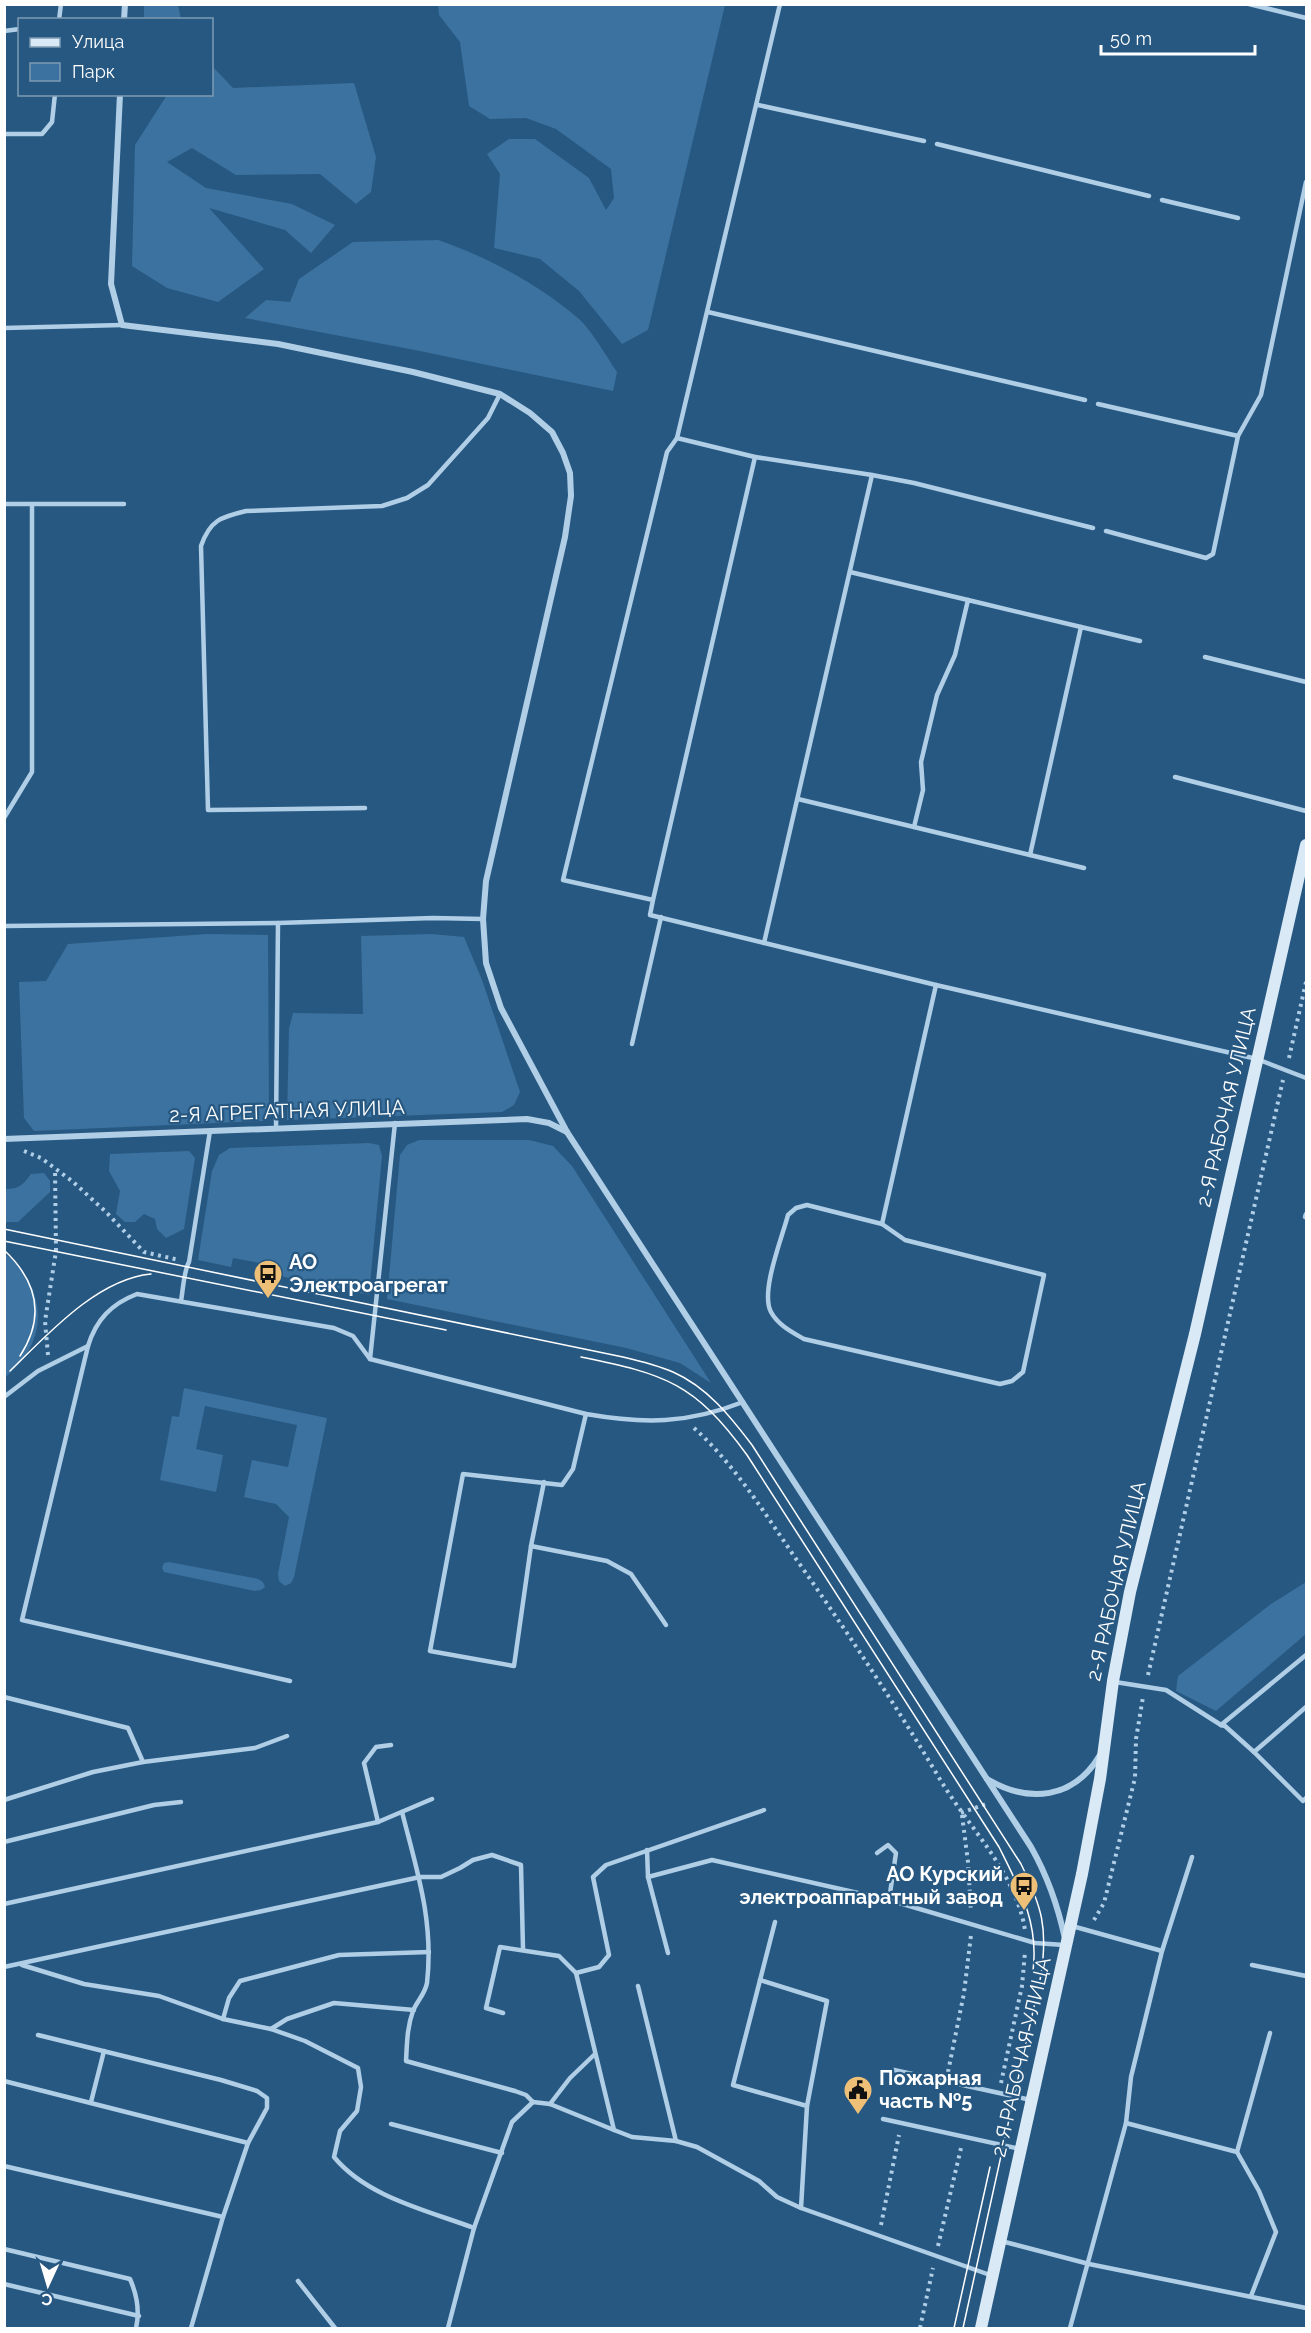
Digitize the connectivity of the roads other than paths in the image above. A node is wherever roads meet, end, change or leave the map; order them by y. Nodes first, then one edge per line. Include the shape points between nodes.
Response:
1 (780, 4) edge
2 (1249, 4) edge
3 (1306, 18) edge
4 (55, 96) edge
5 (120, 96) edge
6 (758, 105) junction
7 (4, 134) edge
8 (924, 141) dead end
9 (937, 144) dead end
10 (1306, 182) edge
11 (1149, 196) dead end
12 (1162, 200) dead end
13 (1238, 218) dead end
14 (708, 312) junction
15 (122, 325) junction
16 (4, 328) edge
17 (501, 394) junction
18 (1085, 400) dead end
19 (1098, 404) dead end
20 (1238, 436) junction
21 (677, 438) junction
22 (754, 457) junction
23 (872, 475) junction
24 (4, 504) edge
25 (32, 504) junction
26 (124, 504) dead end
27 (1093, 528) dead end
28 (1106, 531) dead end
29 (850, 572) junction
30 (968, 600) junction
31 (1081, 627) junction
32 (1140, 641) dead end
33 (1205, 657) dead end
34 (1306, 682) edge
35 (1175, 777) dead end
36 (798, 799) junction
37 (365, 808) dead end
38 (1306, 811) edge
39 (4, 818) edge
40 (914, 827) junction
41 (1306, 844) edge
42 (1030, 855) junction
43 (1083, 868) dead end
44 (653, 900) junction
45 (661, 917) junction
46 (483, 919) junction
47 (278, 923) junction
48 (4, 926) edge
49 (764, 943) junction
50 (936, 986) junction
51 (632, 1044) dead end
52 (1257, 1059) junction
53 (1306, 1078) edge
54 (395, 1123) junction
55 (276, 1128) junction
56 (210, 1131) junction
57 (567, 1132) junction
58 (4, 1139) edge
59 (882, 1224) junction
60 (181, 1301) junction
61 (87, 1346) junction
62 (370, 1359) junction
63 (4, 1397) edge
64 (743, 1402) junction
65 (586, 1414) junction
66 (544, 1482) junction
67 (531, 1546) junction
68 (666, 1625) dead end
69 (1306, 1655) edge
70 (290, 1681) dead end
71 (1113, 1681) junction
72 (4, 1697) edge
73 (1306, 1707) edge
74 (1221, 1725) junction
75 (287, 1736) dead end
76 (391, 1744) dead end
77 (1104, 1746) junction
78 (1254, 1752) junction
79 (143, 1762) junction
80 (986, 1779) junction
81 (432, 1799) dead end
82 (4, 1800) edge
83 (1306, 1800) edge
84 (181, 1802) dead end
85 (764, 1810) dead end
86 (402, 1812) junction
87 (378, 1822) junction
88 (4, 1842) edge
89 (647, 1851) junction
90 (877, 1853) dead end
91 (1192, 1857) dead end
92 (420, 1876) junction
93 (648, 1877) junction
94 (890, 1900) junction
95 (4, 1904) edge
96 (776, 1922) dead end
97 (1071, 1926) junction
98 (1066, 1945) junction
99 (523, 1949) junction
100 (429, 1952) junction
101 (1162, 1952) junction
102 (668, 1953) dead end
103 (20, 1964) junction
104 (1252, 1965) dead end
105 (4, 1967) edge
106 (576, 1973) junction
107 (1306, 1976) edge
108 (760, 1980) junction
109 (638, 1986) dead end
110 (414, 2010) junction
111 (503, 2013) dead end
112 (223, 2019) junction
113 (271, 2030) junction
114 (1270, 2033) dead end
115 (38, 2035) dead end
116 (104, 2051) junction
117 (596, 2054) junction
118 (894, 2070) dead end
119 (4, 2081) edge
120 (1031, 2100) junction
121 (91, 2102) junction
122 (533, 2102) junction
123 (550, 2104) junction
124 (807, 2106) junction
125 (883, 2119) dead end
126 (1126, 2122) junction
127 (391, 2124) dead end
128 (614, 2130) junction
129 (676, 2141) junction
130 (248, 2143) junction
131 (1020, 2148) junction
132 (1238, 2152) junction
133 (502, 2154) junction
134 (4, 2166) edge
135 (801, 2208) junction
136 (223, 2217) junction
137 (474, 2228) junction
138 (1000, 2241) junction
139 (4, 2249) edge
140 (1089, 2264) junction
141 (993, 2276) junction
142 (298, 2281) dead end
143 (4, 2284) edge
144 (1251, 2296) junction
145 (1306, 2308) edge
146 (139, 2316) junction
147 (136, 2328) edge
148 (190, 2328) edge
149 (335, 2328) edge
150 (448, 2328) edge
151 (981, 2328) edge
152 (1070, 2328) edge

1 - 6 lane
2 - 3 lane
4 - 7 lane via 52,122 42,134
5 - 15 street via 111,284
6 - 8 lane
6 - 14 lane
9 - 11 lane
10 - 20 lane via 1261,395
12 - 13 lane
14 - 18 lane
14 - 21 lane
15 - 16 lane
15 - 17 street via 278,344
17 - 37 lane via 488,418 428,485 407,498 382,506 226,515 214,523 201,546 208,810
17 - 46 street via 552,432 570,473 571,496 486,882
19 - 20 lane
20 - 28 lane via 1213,554 1206,558
21 - 22 lane
21 - 44 lane via 667,452 563,880
22 - 23 lane
22 - 44 lane
23 - 27 lane
23 - 29 lane
24 - 25 lane
25 - 26 lane
25 - 39 lane via 33,772
29 - 30 lane
29 - 36 lane
30 - 31 lane
30 - 40 lane via 955,655 937,695 921,762 923,790
31 - 32 lane
31 - 42 lane
33 - 34 lane
35 - 38 lane
36 - 40 lane
36 - 49 lane
40 - 42 lane
41 - 52 main road, 2-Я РАБОЧАЯ УЛИЦА
42 - 43 lane
44 - 45 lane via 650,915
45 - 49 lane
45 - 51 lane
46 - 47 lane
46 - 57 street via 486,963 501,1008
47 - 48 lane
47 - 55 lane
49 - 50 lane
50 - 52 lane
50 - 59 lane
52 - 53 lane
52 - 71 main road, 2-Я РАБОЧАЯ УЛИЦА via 1195,1334 1130,1592
54 - 55 street, 2-Я АГРЕГАТНАЯ УЛИЦА
54 - 57 street, 2-Я АГРЕГАТНАЯ УЛИЦА via 527,1119
54 - 62 lane
55 - 56 street, 2-Я АГРЕГАТНАЯ УЛИЦА
56 - 58 street, 2-Я АГРЕГАТНАЯ УЛИЦА
56 - 60 lane
57 - 64 street
59 - 59 lane via 807,1205 788,1215 767,1292 770,1312 783,1327 804,1339 1000,1384 1023,1372 1044,1275 905,1240
60 - 61 lane via 137,1294 120,1301 99,1320
60 - 62 lane via 345,1331
61 - 63 lane via 18,1384
61 - 70 lane via 22,1620
62 - 65 lane
64 - 65 lane via 684,1419 645,1422
64 - 80 street
65 - 66 lane via 573,1468 562,1485
66 - 67 lane
66 - 67 lane via 463,1474 430,1651 514,1666
67 - 68 lane via 607,1561 631,1574
69 - 74 lane
71 - 74 lane via 1166,1690
71 - 77 main road, 2-Я РАБОЧАЯ УЛИЦА
72 - 79 lane via 128,1728
73 - 78 lane
74 - 78 lane
75 - 79 lane via 255,1748
76 - 87 lane via 376,1747 364,1763
77 - 80 street via 1089,1770 1053,1792 1017,1793
77 - 97 main road, 2-Я РАБОЧАЯ УЛИЦА
78 - 83 lane
79 - 82 lane via 93,1772
80 - 98 street via 1043,1868 1058,1906
81 - 86 lane
84 - 88 lane via 154,1805
85 - 89 lane
86 - 87 lane
86 - 92 lane
87 - 95 lane
89 - 93 lane
89 - 106 lane via 606,1865 593,1877 609,1955 599,1967
90 - 94 lane via 888,1845 896,1853
91 - 101 lane
92 - 99 lane via 441,1877 473,1860 492,1856 520,1865
92 - 100 lane
92 - 103 lane
93 - 94 lane via 712,1860
93 - 102 lane
94 - 98 lane via 1026,1941
96 - 108 lane
97 - 98 main road, 2-Я РАБОЧАЯ УЛИЦА
97 - 101 lane
98 - 120 main road, 2-Я РАБОЧАЯ УЛИЦА
99 - 106 lane via 559,1956
99 - 111 lane via 500,1947 486,2008
100 - 110 lane via 426,1987
100 - 112 lane via 339,1955 240,1981 229,1998
101 - 126 lane via 1131,2078
103 - 105 lane
103 - 112 lane via 84,1984 159,1996
104 - 107 lane
106 - 117 lane
108 - 124 lane via 827,2001
108 - 124 lane via 733,2085
109 - 129 lane
110 - 113 lane via 334,2003 287,2019
110 - 122 lane via 407,2035 406,2061 515,2091
112 - 113 lane
113 - 137 lane via 305,2041 358,2068 361,2087 357,2111 340,2131 334,2157 339,2163 376,2190
114 - 132 lane
115 - 116 lane
116 - 121 lane
116 - 130 lane via 257,2091 267,2098 267,2108
117 - 123 lane
117 - 128 lane
118 - 120 lane
119 - 121 lane
120 - 131 main road, 2-Я РАБОЧАЯ УЛИЦА
121 - 130 lane
122 - 123 lane
122 - 133 lane via 512,2122
123 - 128 lane
124 - 135 lane
125 - 131 lane
126 - 132 lane
126 - 140 lane
127 - 133 lane
128 - 129 lane via 632,2137
129 - 135 lane via 707,2153 759,2181 777,2198
130 - 136 lane
131 - 138 main road, 2-Я РАБОЧАЯ УЛИЦА
132 - 144 lane via 1276,2232
133 - 137 lane
134 - 136 lane
135 - 141 lane
136 - 148 lane
137 - 150 lane
138 - 140 lane
138 - 141 main road, 2-Я РАБОЧАЯ УЛИЦА
139 - 146 lane via 130,2279
140 - 144 lane
140 - 152 lane
141 - 151 main road, 2-Я РАБОЧАЯ УЛИЦА
142 - 149 lane
143 - 146 lane
144 - 145 lane
146 - 147 lane

